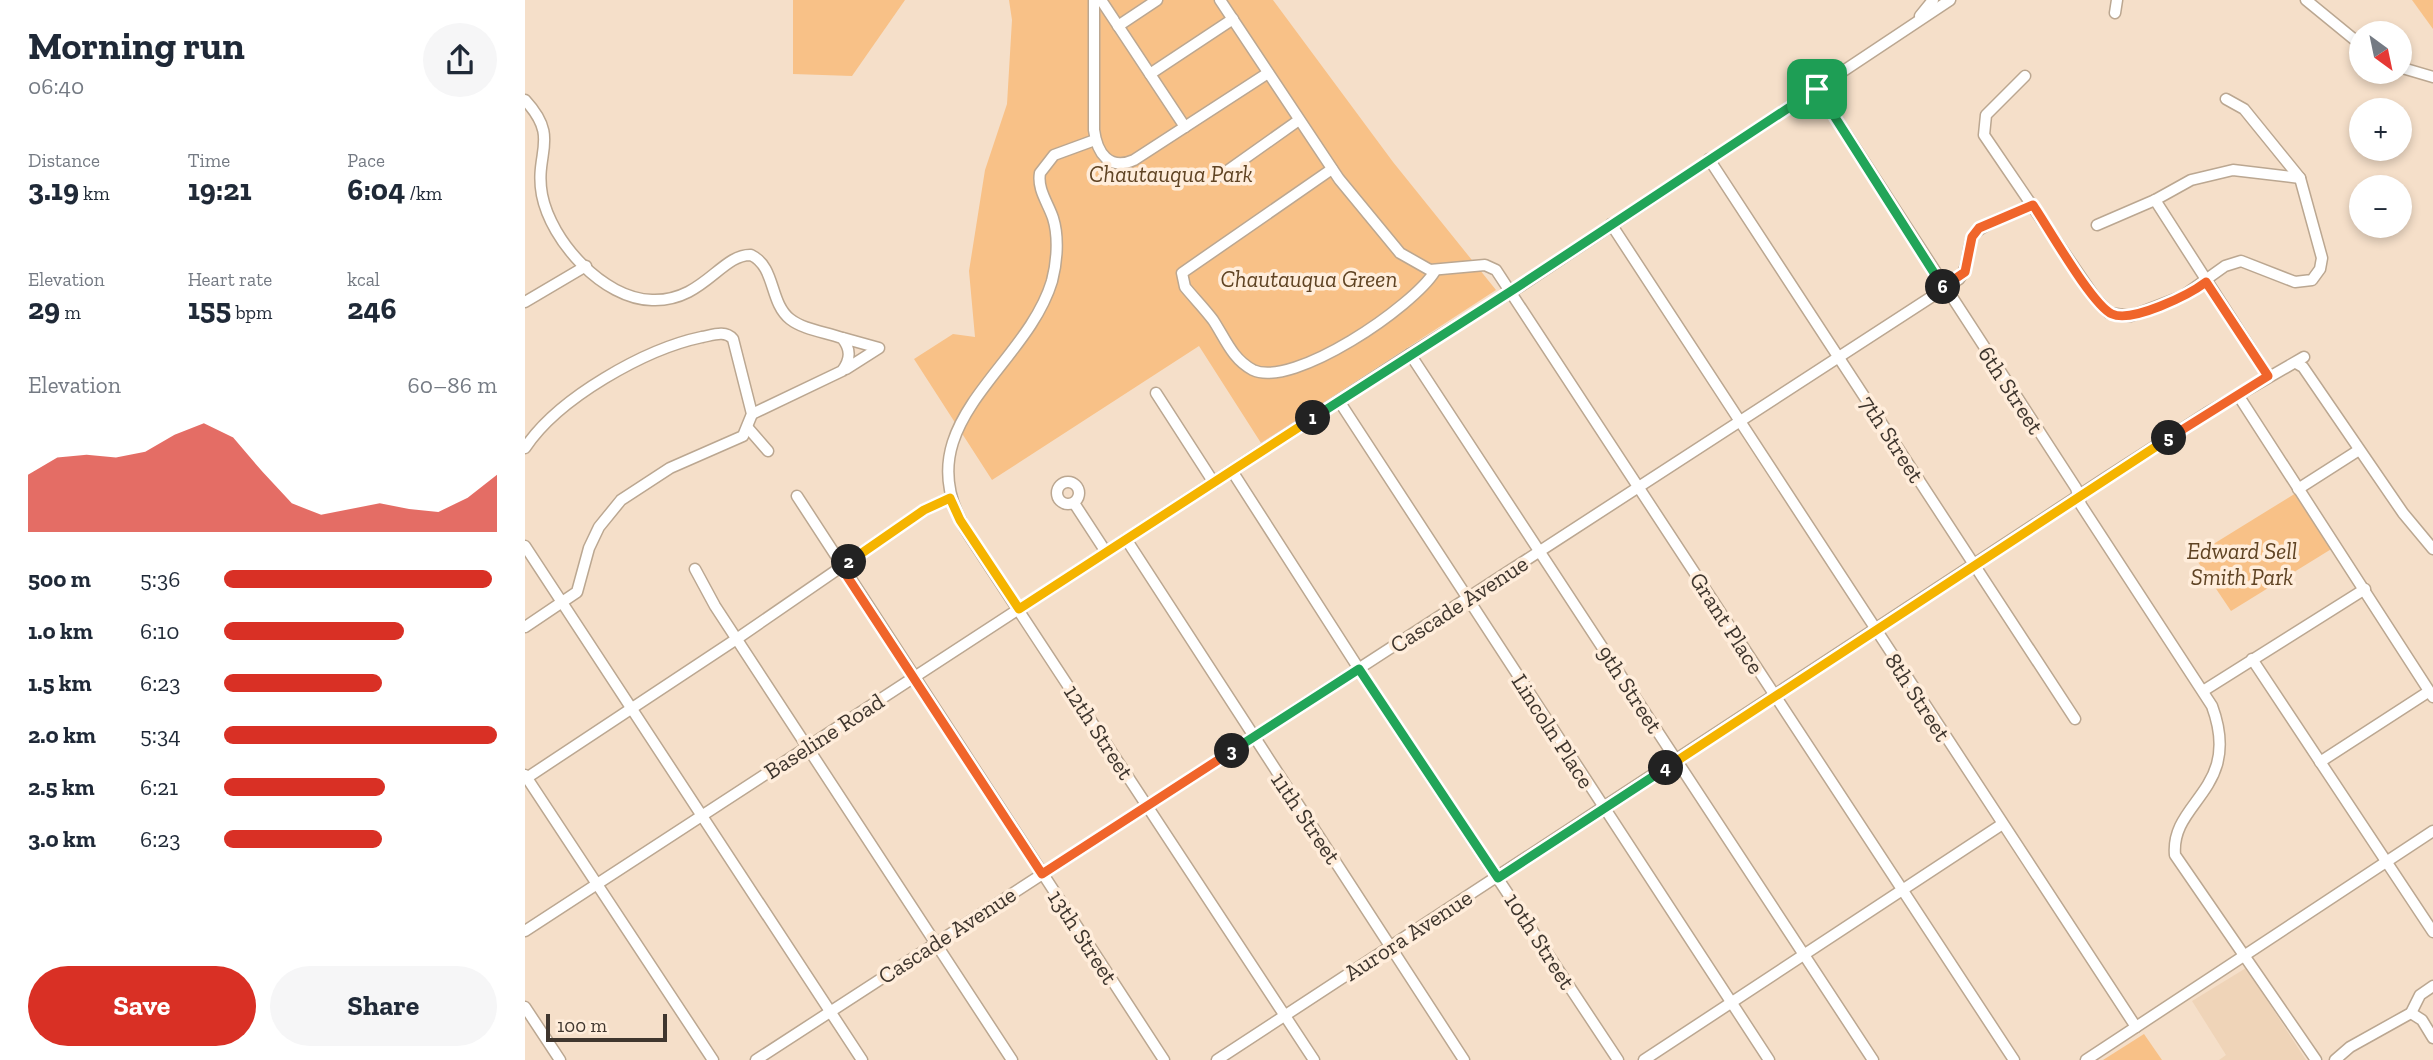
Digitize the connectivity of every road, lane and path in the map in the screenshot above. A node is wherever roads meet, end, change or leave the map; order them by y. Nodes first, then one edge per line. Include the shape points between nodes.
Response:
1 (1094, 0) edge
2 (1101, 0) edge
3 (1157, 0) edge
4 (1220, 0) edge
5 (1933, 0) edge
6 (1950, 0) edge
7 (2117, 0) edge
8 (2306, 0) edge
9 (2115, 13) dead end
10 (1233, 19) junction
11 (1118, 26) junction
12 (1911, 27) junction
13 (2349, 35) edge
14 (2412, 71) edge
15 (1268, 73) junction
16 (1150, 74) junction
17 (2025, 76) dead end
18 (2433, 77) edge
19 (1817, 89) junction
20 (2226, 99) dead end
21 (525, 100) edge
22 (1299, 120) junction
23 (1185, 127) junction
24 (1095, 140) junction
25 (1709, 159) junction
26 (1332, 169) junction
27 (1220, 176) dead end
28 (2300, 178) junction
29 (2155, 200) junction
30 (2033, 205) junction
31 (1611, 224) junction
32 (2097, 225) dead end
33 (586, 266) junction
34 (1435, 271) junction
35 (2206, 282) junction
36 (1944, 288) junction
37 (1510, 290) junction
38 (525, 302) edge
39 (842, 338) junction
40 (1410, 354) junction
41 (1837, 355) junction
42 (842, 371) junction
43 (2268, 376) junction
44 (1156, 393) dead end
45 (2238, 395) junction
46 (1339, 401) junction
47 (752, 414) junction
48 (1739, 420) junction
49 (748, 428) junction
50 (525, 448) edge
51 (2359, 450) junction
52 (768, 451) dead end
53 (1232, 471) junction
54 (1214, 483) junction
55 (1639, 486) junction
56 (2298, 489) junction
57 (797, 496) dead end
58 (2078, 497) junction
59 (950, 498) junction
60 (1074, 503) dead end
61 (1126, 539) junction
62 (525, 546) edge
63 (2433, 549) edge
64 (1539, 551) junction
65 (1106, 552) junction
66 (1975, 564) junction
67 (841, 567) junction
68 (695, 569) dead end
69 (2365, 589) junction
70 (1467, 599) junction
71 (562, 603) junction
72 (1019, 609) junction
73 (525, 627) edge
74 (1874, 631) junction
75 (738, 638) junction
76 (2252, 659) junction
77 (1359, 669) junction
78 (914, 677) junction
79 (2203, 691) junction
80 (2430, 694) edge
81 (1774, 696) junction
82 (631, 707) junction
83 (2075, 719) dead end
84 (1253, 737) junction
85 (808, 746) junction
86 (1677, 761) junction
87 (2320, 762) junction
88 (526, 777) edge
89 (1147, 807) junction
90 (1604, 808) junction
91 (702, 815) junction
92 (2001, 825) junction
93 (2433, 831) edge
94 (2387, 862) junction
95 (1042, 874) junction
96 (1498, 878) junction
97 (597, 884) junction
98 (1902, 890) junction
99 (525, 931) edge
100 (2433, 932) edge
101 (936, 942) junction
102 (1391, 946) junction
103 (1805, 956) junction
104 (2245, 957) junction
105 (2433, 986) edge
106 (1731, 1003) junction
107 (525, 1007) edge
108 (831, 1011) junction
109 (2411, 1013) junction
110 (1284, 1015) junction
111 (2136, 1027) junction
112 (2433, 1038) edge
113 (559, 1060) edge
114 (713, 1060) edge
115 (756, 1060) edge
116 (862, 1060) edge
117 (1012, 1060) edge
118 (1164, 1060) edge
119 (1217, 1060) edge
120 (1314, 1060) edge
121 (1464, 1060) edge
122 (1618, 1060) edge
123 (1644, 1060) edge
124 (1769, 1060) edge
125 (1873, 1060) edge
126 (2014, 1060) edge
127 (2086, 1060) edge
128 (2315, 1060) edge
129 (2335, 1060) edge

1 - 24 street
2 - 11 street
3 - 11 street
4 - 10 street
5 - 12 street
6 - 12 street, Baseline Road
7 - 9 street
8 - 13 street
10 - 15 street
10 - 16 street
11 - 16 street
12 - 19 street, Baseline Road
14 - 18 street
15 - 22 street
15 - 23 street
16 - 23 street
17 - 30 street via 1986,115 1983,128
19 - 25 street, Baseline Road
19 - 36 street, 6th Street
20 - 28 street via 2244,109
21 - 33 street via 543,122 546,138 540,175 549,217
22 - 26 street
22 - 27 street
23 - 24 street via 1123,164 1104,157
24 - 59 street, 12th Street via 1048,160 1039,177 1056,231 1052,282 958,428 949,468
25 - 31 street, Baseline Road
25 - 41 street, 7th Street
26 - 34 street via 1400,253
26 - 34 street via 1186,268 1182,276 1185,287 1239,360 1253,370 1270,373 1330,351 1370,330 1418,293
28 - 29 street via 2233,170 2191,180
28 - 35 street via 2322,258 2317,275 2295,282 2241,261
29 - 32 street
29 - 35 street
30 - 35 street via 2109,313 2131,316
30 - 36 street, Cascade Avenue via 1979,228 1972,237 1965,272
31 - 37 street, Baseline Road via 1520,278
31 - 48 street, 8th Street
33 - 38 street
33 - 39 street via 615,291 665,300 696,290 737,257 751,255 765,265 779,305 791,320
34 - 37 street, Grant Place via 1489,266
35 - 43 street
36 - 41 street, Cascade Avenue
36 - 58 street, 6th Street
37 - 40 street, Baseline Road
37 - 55 street, Grant Place
39 - 42 street via 850,357
39 - 42 street via 879,348
40 - 46 street, Baseline Road
40 - 64 street, 9th Street
41 - 48 street, Cascade Avenue
41 - 66 street, 7th Street
42 - 47 street
43 - 45 street, Aurora Avenue
43 - 51 street, Aurora Avenue via 2300,360
44 - 54 street
45 - 56 street
45 - 58 street, Aurora Avenue
46 - 53 street, Baseline Road
46 - 70 street, Lincoln Place
47 - 49 street
47 - 50 street via 733,339 719,334 677,342 636,360 554,417
48 - 55 street, Cascade Avenue
48 - 74 street, 8th Street
49 - 52 street
49 - 71 street via 736,441 670,468 621,500 599,527 576,592
51 - 56 street
51 - 63 street
53 - 54 street, Baseline Road
53 - 77 street, 10th Street
54 - 61 street, Baseline Road
55 - 64 street, Cascade Avenue
55 - 81 street, Grant Place
56 - 69 street
57 - 67 street, 13th Street
58 - 66 street, Aurora Avenue
58 - 79 street, 6th Street
59 - 67 street via 924,510
59 - 72 street, 12th Street
60 - 65 street
61 - 65 street, Baseline Road
61 - 84 street, 11th Street
62 - 71 street
64 - 70 street, Cascade Avenue
64 - 86 street, 9th Street
65 - 72 street, Baseline Road
66 - 74 street, Aurora Avenue
66 - 83 street, 7th Street
67 - 75 street
67 - 78 street, 13th Street
68 - 75 street
69 - 76 street
69 - 80 street
70 - 77 street, Cascade Avenue
70 - 90 street, Lincoln Place
71 - 73 street
71 - 82 street
72 - 78 street, Baseline Road
72 - 89 street, 12th Street
74 - 81 street, Aurora Avenue
74 - 92 street, 8th Street
75 - 82 street
75 - 85 street
76 - 79 street
76 - 87 street
77 - 84 street, Cascade Avenue
77 - 96 street, 10th Street
78 - 85 street, Baseline Road
78 - 95 street, 13th Street
79 - 104 street, 6th Street via 2217,719 2220,752 2211,782 2180,828 2175,855
80 - 87 street
81 - 86 street, Aurora Avenue
81 - 98 street, Grant Place
82 - 88 street
82 - 91 street
84 - 89 street, Cascade Avenue
84 - 102 street, 11th Street
85 - 91 street, Baseline Road
85 - 101 street
86 - 90 street, Aurora Avenue
86 - 103 street, 9th Street
87 - 94 street
88 - 97 street
89 - 95 street, Cascade Avenue
89 - 110 street, 12th Street
90 - 96 street, Aurora Avenue
90 - 106 street, Lincoln Place
91 - 97 street, Baseline Road
91 - 108 street
92 - 98 street
92 - 111 street, 8th Street
93 - 94 street
94 - 100 street
94 - 104 street
95 - 101 street, Cascade Avenue
95 - 118 street, 13th Street
96 - 102 street, Aurora Avenue
96 - 122 street, 10th Street
97 - 99 street, Baseline Road
97 - 114 street
98 - 103 street
98 - 126 street, Grant Place
101 - 108 street, Cascade Avenue
101 - 117 street
102 - 110 street, Aurora Avenue
102 - 121 street, 11th Street
103 - 106 street
103 - 125 street, 9th Street
104 - 111 street
104 - 128 street
105 - 109 street via 2420,995
106 - 123 street
106 - 124 street, Lincoln Place
107 - 113 street
108 - 115 street, Cascade Avenue
108 - 116 street
109 - 112 street via 2422,1020
109 - 129 street
110 - 119 street, Aurora Avenue
110 - 120 street, 12th Street
111 - 127 street

